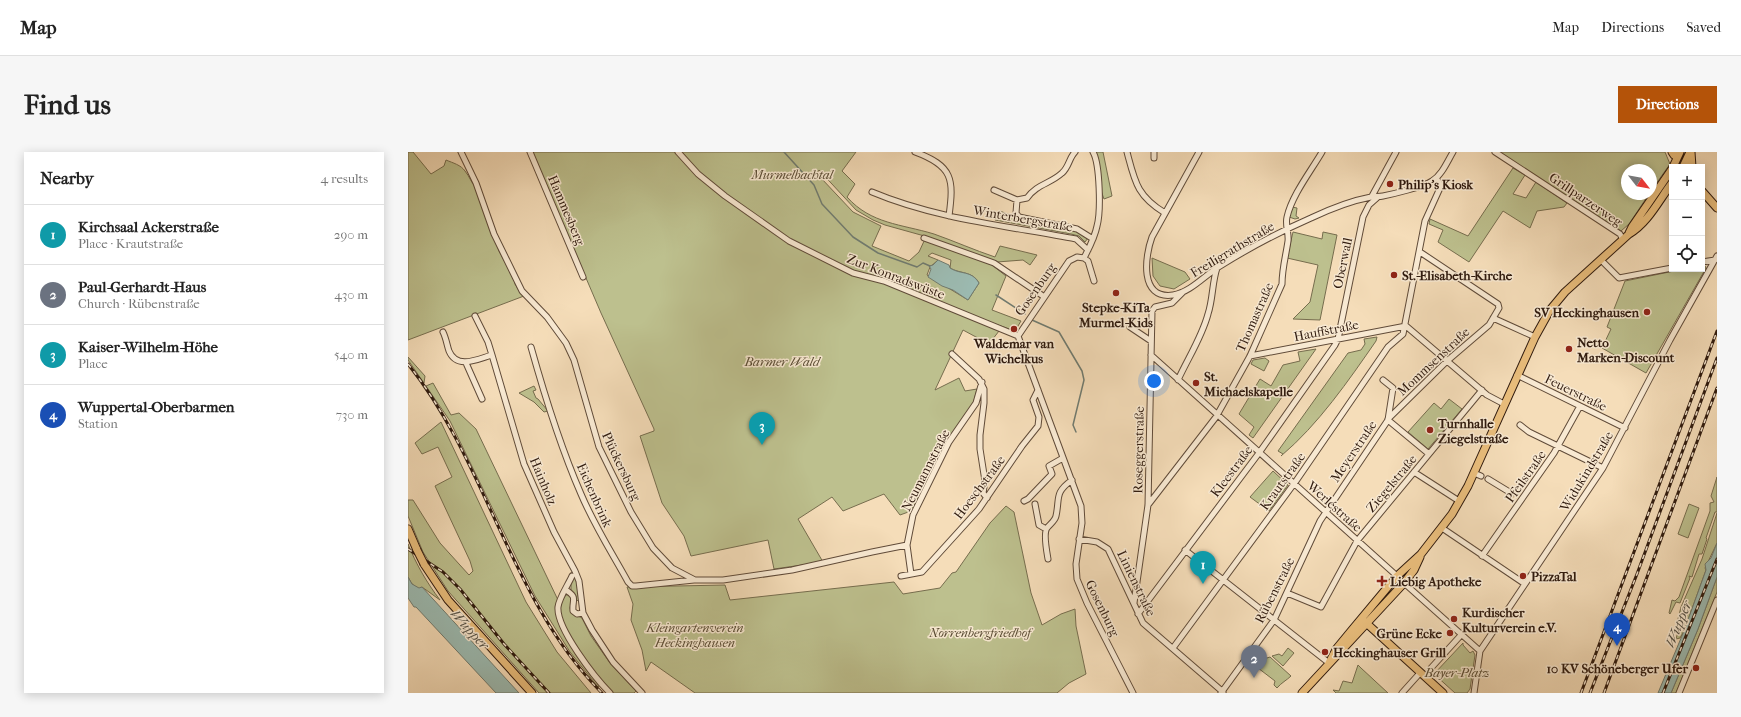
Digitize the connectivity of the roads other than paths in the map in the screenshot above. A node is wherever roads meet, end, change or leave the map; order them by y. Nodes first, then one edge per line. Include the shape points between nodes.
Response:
1 (461, 152) edge
2 (530, 152) edge
3 (678, 152) edge
4 (915, 152) edge
5 (1075, 152) edge
6 (1093, 152) edge
7 (1126, 152) edge
8 (1199, 152) edge
9 (1322, 152) edge
10 (1396, 152) edge
11 (1453, 152) edge
12 (1495, 152) edge
13 (1691, 152) edge
14 (1677, 153) edge
15 (1673, 164) edge
16 (1682, 164) edge
17 (1685, 164) edge
18 (1692, 164) edge
19 (1669, 172) edge
20 (1436, 178) junction
21 (1669, 188) edge
22 (994, 190) dead end
23 (872, 192) dead end
24 (1705, 194) edge
25 (1375, 196) junction
26 (1016, 200) junction
27 (1717, 208) edge
28 (1165, 213) junction
29 (949, 216) junction
30 (1287, 228) junction
31 (1629, 234) junction
32 (924, 238) dead end
33 (1093, 239) junction
34 (1623, 240) junction
35 (1088, 250) junction
36 (1420, 252) junction
37 (1084, 258) junction
38 (1716, 258) edge
39 (1601, 260) junction
40 (1705, 261) edge
41 (1217, 268) junction
42 (1669, 269) edge
43 (583, 277) dead end
44 (1094, 281) dead end
45 (1183, 292) junction
46 (1043, 296) junction
47 (476, 316) dead end
48 (1493, 318) junction
49 (1406, 326) junction
50 (1130, 327) dead end
51 (443, 332) dead end
52 (1018, 336) junction
53 (1535, 337) junction
54 (1338, 339) junction
55 (1151, 341) junction
56 (531, 347) dead end
57 (952, 354) dead end
58 (492, 355) junction
59 (1151, 355) junction
60 (1250, 356) junction
61 (1447, 361) junction
62 (466, 363) junction
63 (1517, 375) junction
64 (1178, 380) junction
65 (1383, 380) dead end
66 (982, 382) junction
67 (1038, 390) junction
68 (1482, 390) junction
69 (482, 399) dead end
70 (1504, 404) junction
71 (1580, 406) junction
72 (1218, 415) junction
73 (1388, 420) junction
74 (1520, 425) dead end
75 (1625, 428) junction
76 (1558, 446) junction
77 (1259, 452) junction
78 (1429, 454) junction
79 (1063, 458) junction
80 (1603, 468) junction
81 (1414, 472) junction
82 (1488, 479) dead end
83 (1072, 480) junction
84 (1294, 484) junction
85 (1511, 493) tunnel mouth
86 (987, 498) junction
87 (1024, 501) dead end
88 (1460, 501) junction
89 (1035, 504) dead end
90 (1148, 505) junction
91 (1326, 512) junction
92 (408, 528) edge
93 (1442, 528) junction
94 (1046, 529) junction
95 (1079, 539) junction
96 (1357, 541) junction
97 (907, 546) junction
98 (1185, 550) junction
99 (1422, 554) junction
100 (1482, 556) junction
101 (1048, 559) dead end
102 (910, 574) junction
103 (572, 576) dead end
104 (901, 576) dead end
105 (1397, 576) junction
106 (695, 580) junction
107 (1223, 580) junction
108 (1404, 583) junction
109 (1525, 584) junction
110 (566, 590) junction
111 (1287, 593) junction
112 (1717, 600) edge
113 (1134, 603) junction
114 (584, 613) junction
115 (1138, 614) junction
116 (1361, 618) junction
117 (1274, 620) junction
118 (1367, 624) junction
119 (1461, 634) junction
120 (1172, 648) junction
121 (1480, 652) junction
122 (1329, 663) junction
123 (1431, 668) dead end
124 (1420, 673) junction
125 (1222, 692) edge
126 (1305, 692) edge
127 (532, 693) edge
128 (610, 693) edge
129 (642, 693) edge
130 (1133, 693) edge
131 (1402, 693) edge
132 (1443, 693) edge
133 (1474, 693) edge
134 (1679, 693) edge

1 - 106 street, Plückersburg via 476,183 494,234 522,291 547,317 566,343 574,360 598,447 631,512 662,559 672,568
2 - 43 street, Hammesberg
3 - 52 street, Zur Konradswüste via 698,174 725,196 793,243 853,273 884,281
4 - 29 street via 934,160 950,179 952,189
5 - 26 street via 1061,175 1034,189 1027,198
6 - 33 street via 1099,179 1099,205 1098,226
7 - 28 street via 1141,192
8 - 28 street, Freiligrathstraße
9 - 30 street, Thomastraße via 1293,200 1287,217
10 - 25 street, Oberwall
11 - 20 street
12 - 34 street, Grillparzerweg via 1620,234
13 - 17 main road
13 - 18 main road
14 - 15 main road
14 - 16 main road
19 - 31 main road
20 - 25 street, Freiligrathstraße via 1427,184
20 - 36 street via 1440,188 1425,221
21 - 31 main road via 1636,230
22 - 26 street
23 - 29 street, Winterbergstraße via 922,210
24 - 27 main road
25 - 30 street, Freiligrathstraße via 1340,206
25 - 54 street, Oberwall via 1363,217
26 - 33 street via 1016,213 1019,217 1077,229
28 - 45 street, Freiligrathstraße via 1149,244 1146,259 1147,276 1151,285 1163,294
29 - 35 street, Winterbergstraße via 1076,239
30 - 41 street, Freiligrathstraße
30 - 60 street, Thomastraße via 1289,239 1282,284
31 - 34 main road
32 - 46 street via 994,263
33 - 35 street
34 - 39 main road
35 - 37 street
36 - 48 street via 1498,304 1499,308
36 - 49 street
37 - 44 street via 1088,261
37 - 46 street, Gosenburg via 1077,257 1069,261
38 - 40 street
38 - 75 street, Widukindstraße
39 - 42 street via 1619,278
39 - 53 main road via 1558,300
41 - 45 street, Freiligrathstraße
41 - 64 street via 1212,302 1206,320
45 - 55 street, Roseggerstraße via 1172,303 1154,308
46 - 52 street, Gosenburg
47 - 58 street, Hainholz
48 - 53 street
48 - 61 street, Mommsenstraße via 1489,325
49 - 54 street, Hauffstraße
49 - 61 street
49 - 84 street, Krautstraße via 1403,334 1388,347
50 - 55 street
51 - 62 street via 449,351
52 - 67 street, Gosenburg
53 - 63 main road
54 - 60 street, Hauffstraße
54 - 77 street, Kleestraße
55 - 59 street, Roseggerstraße
56 - 106 street, Eichenbrink via 558,434 581,494 628,582 636,586
57 - 66 street
58 - 62 street
58 - 114 street, Hainholz via 524,464 554,532 575,571
59 - 64 street, Werléstraße
59 - 90 street, Roseggerstraße
60 - 72 street, Thomastraße
61 - 68 street
61 - 73 street, Mommsenstraße
62 - 69 street
63 - 70 main road
63 - 71 street, Feuerstraße
64 - 72 street, Werléstraße
65 - 73 street, Meyerstraße via 1393,388
66 - 86 street via 984,393 980,449 986,481 983,492
66 - 97 street, Neumannstraße via 976,403 947,446 913,515
67 - 79 street, Gosenburg
67 - 86 street, Hoeschstraße via 1033,400 1039,423
68 - 70 street
68 - 78 street, Ziegelstraße
70 - 88 main road via 1477,474
71 - 75 street, Feuerstraße
71 - 76 street, Pfeilstraße
72 - 77 street, Werléstraße
72 - 90 street, Thomastraße
73 - 78 street
73 - 91 street, Meyerstraße
74 - 76 street
75 - 80 street, Widukindstraße
76 - 80 street
76 - 100 street, Pfeilstraße
77 - 84 street, Werléstraße
77 - 98 street, Kleestraße
78 - 81 street, Ziegelstraße
79 - 83 street, Gosenburg
79 - 87 street via 1050,466 1052,474
80 - 109 street, Widukindstraße
81 - 88 street
81 - 96 street, Ziegelstraße
82 - 85 street
83 - 94 street via 1058,496 1056,516
83 - 95 street, Gosenburg via 1081,506 1082,523
84 - 91 street, Werléstraße
84 - 107 street, Krautstraße
86 - 102 street, Hoeschstraße via 925,570
88 - 93 main road
89 - 94 street via 1039,525
90 - 113 street, Roseggerstraße
91 - 96 street, Werléstraße
91 - 111 street, Rübenstraße
92 - 127 main road, bridge via 424,564 436,583
93 - 99 main road
93 - 100 street
94 - 101 street
95 - 113 street, Linienstraße via 1098,542 1108,549
95 - 130 street, Gosenburg via 1076,572 1079,586
96 - 105 street, Werléstraße
96 - 111 street, Ziegelstraße via 1320,607
97 - 102 street, Neumannstraße
97 - 106 street, Plückersburg via 792,570 723,580
98 - 107 street
98 - 115 street, Kleestraße
99 - 105 main road
99 - 108 main road
100 - 109 street
102 - 104 street, Hoeschstraße
103 - 110 street
105 - 116 main road
107 - 117 street
107 - 120 street, Krautstraße
108 - 118 main road
108 - 119 street
109 - 121 street, Widukindstraße
110 - 114 street via 573,595 573,611 577,614
110 - 128 street via 558,606 562,624 586,666
111 - 117 street, Rübenstraße
112 - 134 street
113 - 115 street, Linienstraße
114 - 129 street via 592,630 614,662
115 - 120 street, Linienstraße via 1142,622
116 - 118 main road
116 - 122 main road via 1337,648
117 - 122 street
117 - 125 street, Rübenstraße
118 - 122 main road
118 - 124 main road
119 - 121 street
119 - 123 street
120 - 125 street, Linienstraße
121 - 133 street, Widukindstraße
122 - 126 main road
124 - 131 street
124 - 132 main road

